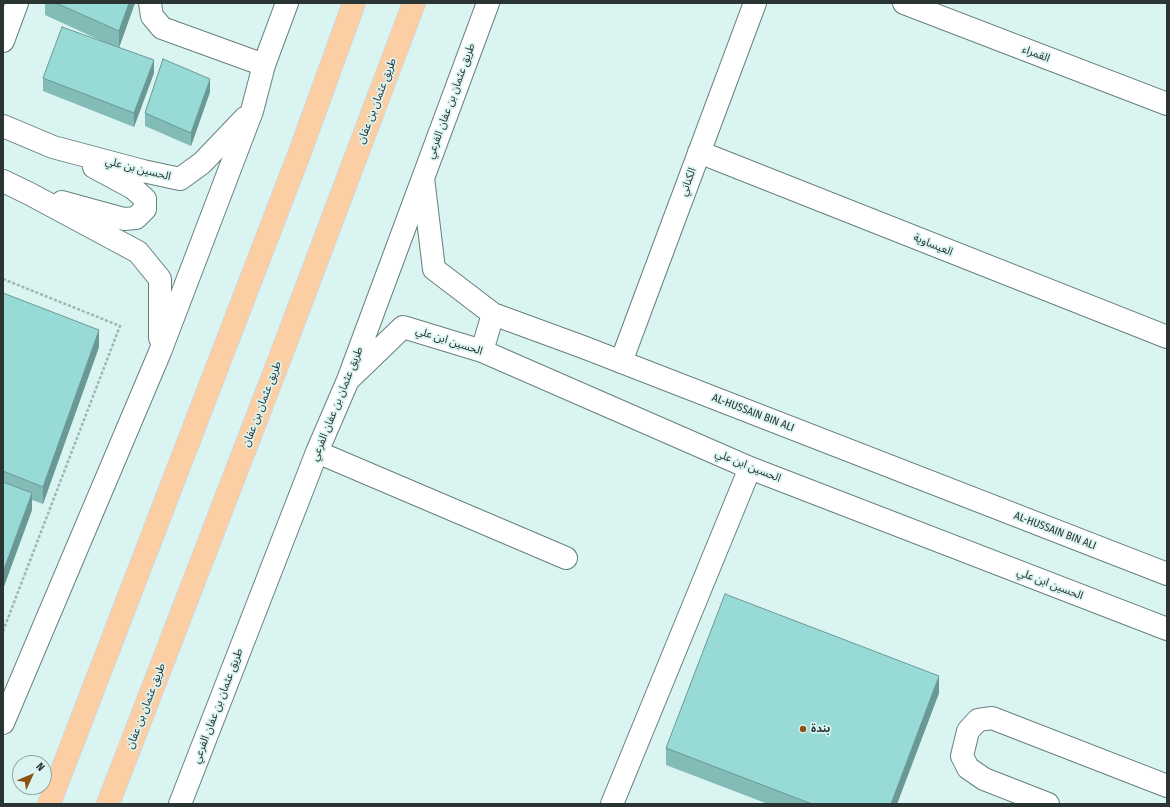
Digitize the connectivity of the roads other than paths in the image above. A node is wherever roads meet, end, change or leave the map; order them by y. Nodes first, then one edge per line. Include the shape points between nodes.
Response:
1 (17, 3) edge
2 (150, 3) edge
3 (287, 3) edge
4 (354, 3) edge
5 (414, 3) edge
6 (488, 3) edge
7 (755, 3) edge
8 (904, 3) edge
9 (3, 41) edge
10 (264, 65) junction
11 (1167, 104) edge
12 (252, 111) junction
13 (3, 126) edge
14 (53, 147) junction
15 (699, 152) junction
16 (422, 178) junction
17 (3, 181) edge
18 (30, 194) junction
19 (493, 314) junction
20 (1167, 337) edge
21 (482, 351) junction
22 (160, 352) junction
23 (621, 362) junction
24 (348, 380) junction
25 (317, 452) junction
26 (750, 468) junction
27 (566, 558) dead end
28 (1167, 574) edge
29 (1167, 629) edge
30 (3, 723) edge
31 (1167, 786) edge
32 (49, 804) edge
33 (108, 804) edge
34 (180, 804) edge
35 (612, 804) edge
36 (1048, 804) edge

1 - 9 street
2 - 10 street via 152,16 162,28
3 - 10 street
4 - 32 main road via 297,159
5 - 33 main road, طريق عثمان بن عفان
6 - 16 street, طريق عثمان بن عفان الفرعي
7 - 15 street, الكناني
8 - 11 street, القمراء
10 - 12 street
12 - 14 street, الحسين بن علي via 202,163 180,179
12 - 22 street
13 - 14 street, الحسين بن علي
14 - 18 street via 133,188 145,199 145,209 136,218 124,219
15 - 20 street, العيساوية
15 - 23 street, الكناني
16 - 19 street, AL-HUSSAIN BIN ALI via 434,269
16 - 24 street, طريق عثمان بن عفان الفرعي
17 - 18 street
18 - 22 street via 138,252 160,279
19 - 21 street
19 - 23 street, AL-HUSSAIN BIN ALI
21 - 24 street, الحسين ابن علي via 403,327
21 - 26 street, الحسين ابن علي
22 - 30 street
23 - 28 street, AL-HUSSAIN BIN ALI
24 - 25 street, طريق عثمان بن عفان الفرعي
25 - 27 street
25 - 34 street, طريق عثمان بن عفان الفرعي
26 - 29 street, الحسين ابن علي
26 - 35 street
31 - 36 street via 992,718 978,720 968,731 962,756 968,768 984,779

